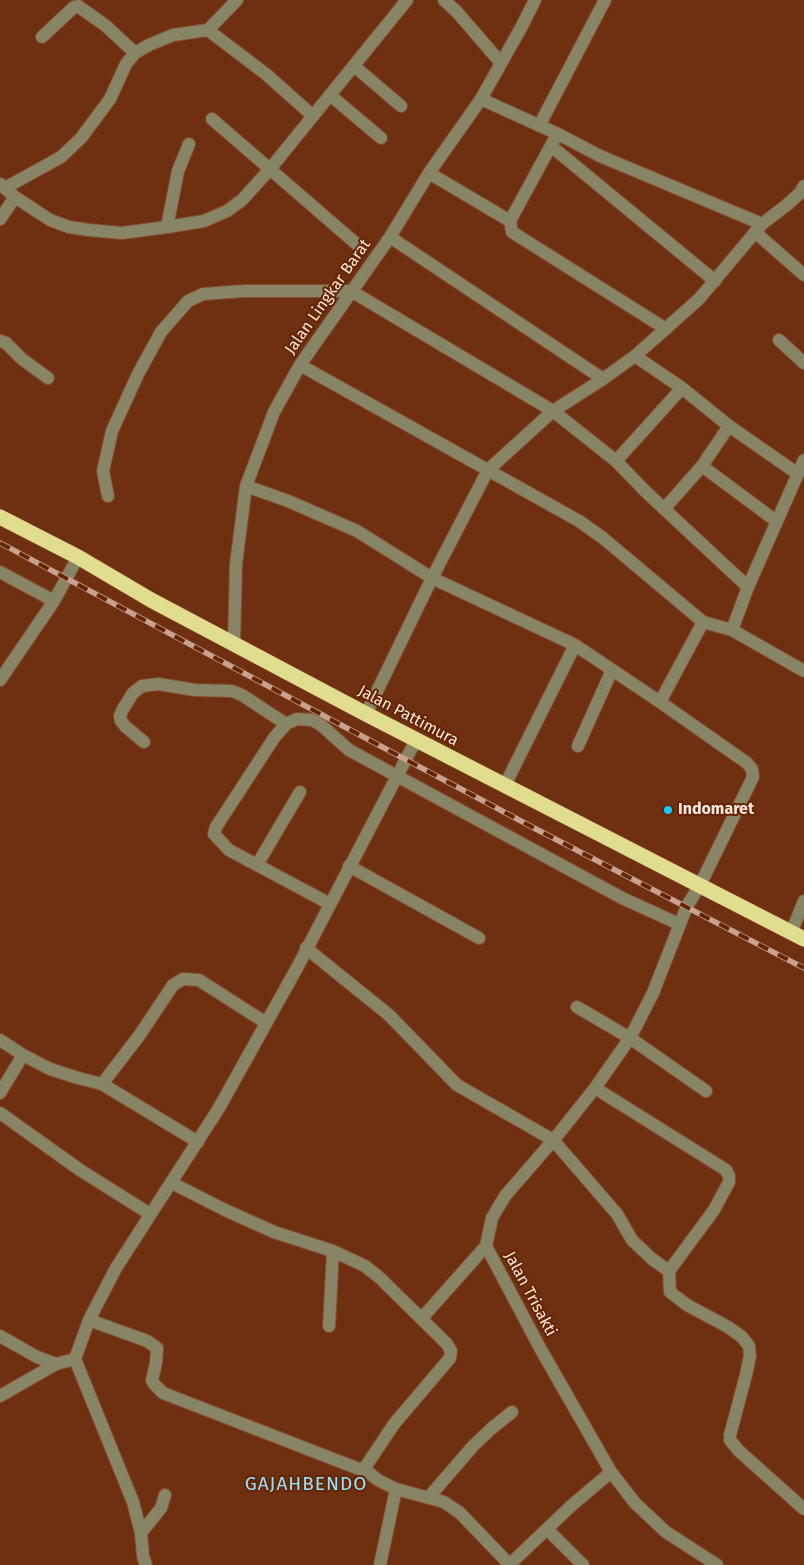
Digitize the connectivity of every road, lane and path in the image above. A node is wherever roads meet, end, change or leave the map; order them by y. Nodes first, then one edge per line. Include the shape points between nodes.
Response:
1 (237, 0) edge
2 (407, 0) edge
3 (444, 0) edge
4 (535, 0) edge
5 (605, 0) edge
6 (208, 30) junction
7 (42, 37) dead end
8 (134, 53) junction
9 (498, 59) junction
10 (354, 66) junction
11 (330, 95) junction
12 (481, 99) junction
13 (401, 106) dead end
14 (313, 116) junction
15 (212, 119) dead end
16 (539, 126) junction
17 (558, 134) junction
18 (381, 138) dead end
19 (189, 144) dead end
20 (551, 146) junction
21 (270, 170) junction
22 (429, 173) junction
23 (2, 186) edge
24 (804, 186) edge
25 (15, 198) junction
26 (0, 220) edge
27 (510, 221) junction
28 (168, 227) junction
29 (758, 228) junction
30 (390, 237) junction
31 (360, 247) dead end
32 (804, 275) edge
33 (716, 281) junction
34 (351, 291) junction
35 (666, 329) junction
36 (779, 340) dead end
37 (0, 341) edge
38 (635, 356) junction
39 (804, 363) edge
40 (300, 365) junction
41 (48, 378) dead end
42 (603, 379) junction
43 (682, 388) junction
44 (553, 411) junction
45 (729, 426) junction
46 (616, 460) junction
47 (804, 460) edge
48 (702, 466) junction
49 (488, 470) junction
50 (798, 474) junction
51 (246, 486) junction
52 (108, 496) dead end
53 (664, 509) junction
54 (0, 517) edge
55 (776, 522) junction
56 (78, 557) junction
57 (0, 572) edge
58 (432, 578) junction
59 (748, 588) junction
60 (54, 601) junction
61 (704, 622) junction
62 (732, 630) junction
63 (234, 643) junction
64 (575, 645) junction
65 (612, 670) junction
66 (804, 671) edge
67 (0, 680) edge
68 (660, 702) junction
69 (366, 714) junction
70 (286, 724) junction
71 (416, 740) junction
72 (144, 742) dead end
73 (578, 746) dead end
74 (397, 776) junction
75 (505, 785) junction
76 (300, 792) dead end
77 (257, 865) junction
78 (350, 866) junction
79 (700, 885) junction
80 (804, 901) edge
81 (330, 904) junction
82 (679, 924) junction
83 (798, 936) edge
84 (479, 938) dead end
85 (306, 948) junction
86 (576, 1007) dead end
87 (266, 1023) junction
88 (630, 1038) junction
89 (0, 1040) edge
90 (23, 1055) junction
91 (102, 1084) junction
92 (595, 1088) junction
93 (706, 1091) dead end
94 (0, 1093) edge
95 (0, 1113) edge
96 (553, 1140) junction
97 (198, 1142) junction
98 (172, 1183) junction
99 (150, 1214) junction
100 (480, 1251) junction
101 (335, 1253) junction
102 (669, 1271) junction
103 (422, 1318) junction
104 (89, 1320) junction
105 (329, 1326) dead end
106 (0, 1336) edge
107 (74, 1359) junction
108 (56, 1364) junction
109 (0, 1396) edge
110 (512, 1412) dead end
111 (358, 1469) junction
112 (611, 1472) junction
113 (396, 1489) junction
114 (166, 1494) dead end
115 (429, 1497) junction
116 (804, 1508) edge
117 (547, 1529) junction
118 (141, 1533) junction
119 (146, 1565) edge
120 (380, 1565) edge
121 (509, 1565) edge
122 (583, 1565) edge
123 (716, 1565) edge

1 - 6 street
2 - 10 street
3 - 9 street
4 - 9 street, Jalan Lingkar Barat via 522,26
5 - 16 street
6 - 8 street via 173,35
6 - 14 street via 267,75
7 - 8 street via 78,6 106,26
8 - 23 street via 110,99 81,138 61,157
9 - 12 street, Jalan Lingkar Barat
10 - 11 street
10 - 13 street
11 - 14 street
11 - 18 street
12 - 16 street
12 - 22 street, Jalan Lingkar Barat
14 - 21 street
15 - 21 street
16 - 17 street
17 - 20 street
17 - 29 street
19 - 28 street via 178,171
20 - 27 street
20 - 33 street
21 - 28 street via 227,211 204,221
21 - 31 street
22 - 27 street
22 - 30 street, Jalan Lingkar Barat
23 - 25 street
24 - 29 street via 788,204
25 - 26 street
25 - 28 street via 50,220 69,227 122,233
27 - 35 street via 512,232
29 - 32 street
29 - 33 street
30 - 34 street, Jalan Lingkar Barat
30 - 42 street
33 - 35 street
34 - 40 street, Jalan Lingkar Barat
34 - 44 street
34 - 52 street via 244,291 203,294 188,301 161,332 112,430 103,471
35 - 38 street
36 - 39 street
37 - 41 street
38 - 42 street
38 - 43 street
40 - 49 street
40 - 51 street, Jalan Lingkar Barat via 274,412
42 - 44 street
43 - 45 street
43 - 46 street
44 - 46 street
44 - 49 street
45 - 48 street
45 - 50 street
46 - 53 street
47 - 50 street
48 - 53 street
48 - 55 street
49 - 58 street
49 - 61 street via 579,521
50 - 55 street
51 - 58 street, Jalan Trisakti via 357,531
51 - 63 street, Jalan Lingkar Barat via 236,564
53 - 59 street
54 - 56 highway, Jalan Pattimura
55 - 59 street
56 - 60 street
56 - 63 highway, Jalan Pattimura via 129,588
57 - 60 street
58 - 64 street, Jalan Trisakti
58 - 69 street
59 - 62 street
60 - 67 street
61 - 62 street
61 - 68 street
62 - 66 street
63 - 69 highway, Jalan Pattimura
64 - 65 street, Jalan Trisakti
64 - 75 street
65 - 68 street, Jalan Trisakti
65 - 73 street
68 - 79 street, Jalan Trisakti via 752,769 753,777
69 - 71 highway, Jalan Pattimura
70 - 72 street via 232,691 158,684 142,686 133,693 120,716 126,727
70 - 74 street via 297,719 312,720 349,750
70 - 77 street via 214,834 229,850
71 - 74 street
71 - 75 highway, Jalan Pattimura
74 - 78 street
74 - 82 street via 622,898
75 - 79 highway, Jalan Pattimura
76 - 77 street
77 - 81 street
78 - 81 street
78 - 84 street
79 - 82 street, Jalan Trisakti
79 - 83 highway, Jalan Pattimura
80 - 83 street
81 - 85 street
82 - 88 street, Jalan Trisakti via 653,993
85 - 87 street
85 - 96 street via 389,1016 456,1085
86 - 88 street
87 - 91 street via 198,980 183,979 174,986
87 - 97 street
88 - 92 street, Jalan Trisakti
88 - 93 street
89 - 90 street
90 - 91 street via 50,1069
90 - 94 street
91 - 97 street
92 - 96 street, Jalan Trisakti
92 - 102 street via 726,1170 729,1176 714,1210
95 - 99 street via 80,1170
96 - 100 street, Jalan Trisakti via 505,1196 492,1218
96 - 102 street via 617,1214 632,1240
97 - 98 street
98 - 99 street
98 - 101 street via 274,1232
99 - 104 street via 116,1268
100 - 103 street
100 - 112 street, Jalan Trisakti
101 - 103 street via 365,1266
101 - 105 street
102 - 116 street via 670,1292 674,1296 728,1327 749,1346 750,1356 730,1440
103 - 111 street via 447,1344 450,1358
104 - 107 street
104 - 111 street via 157,1348 152,1380 163,1393
106 - 108 street
107 - 108 street
107 - 118 street via 133,1502
108 - 109 street
110 - 115 street via 473,1446
111 - 113 street
112 - 117 street
112 - 123 street, Jalan Trisakti via 635,1503 666,1532
113 - 115 street
113 - 120 street
114 - 118 street via 161,1508
115 - 121 street via 460,1513
117 - 121 street
117 - 122 street
118 - 119 street

